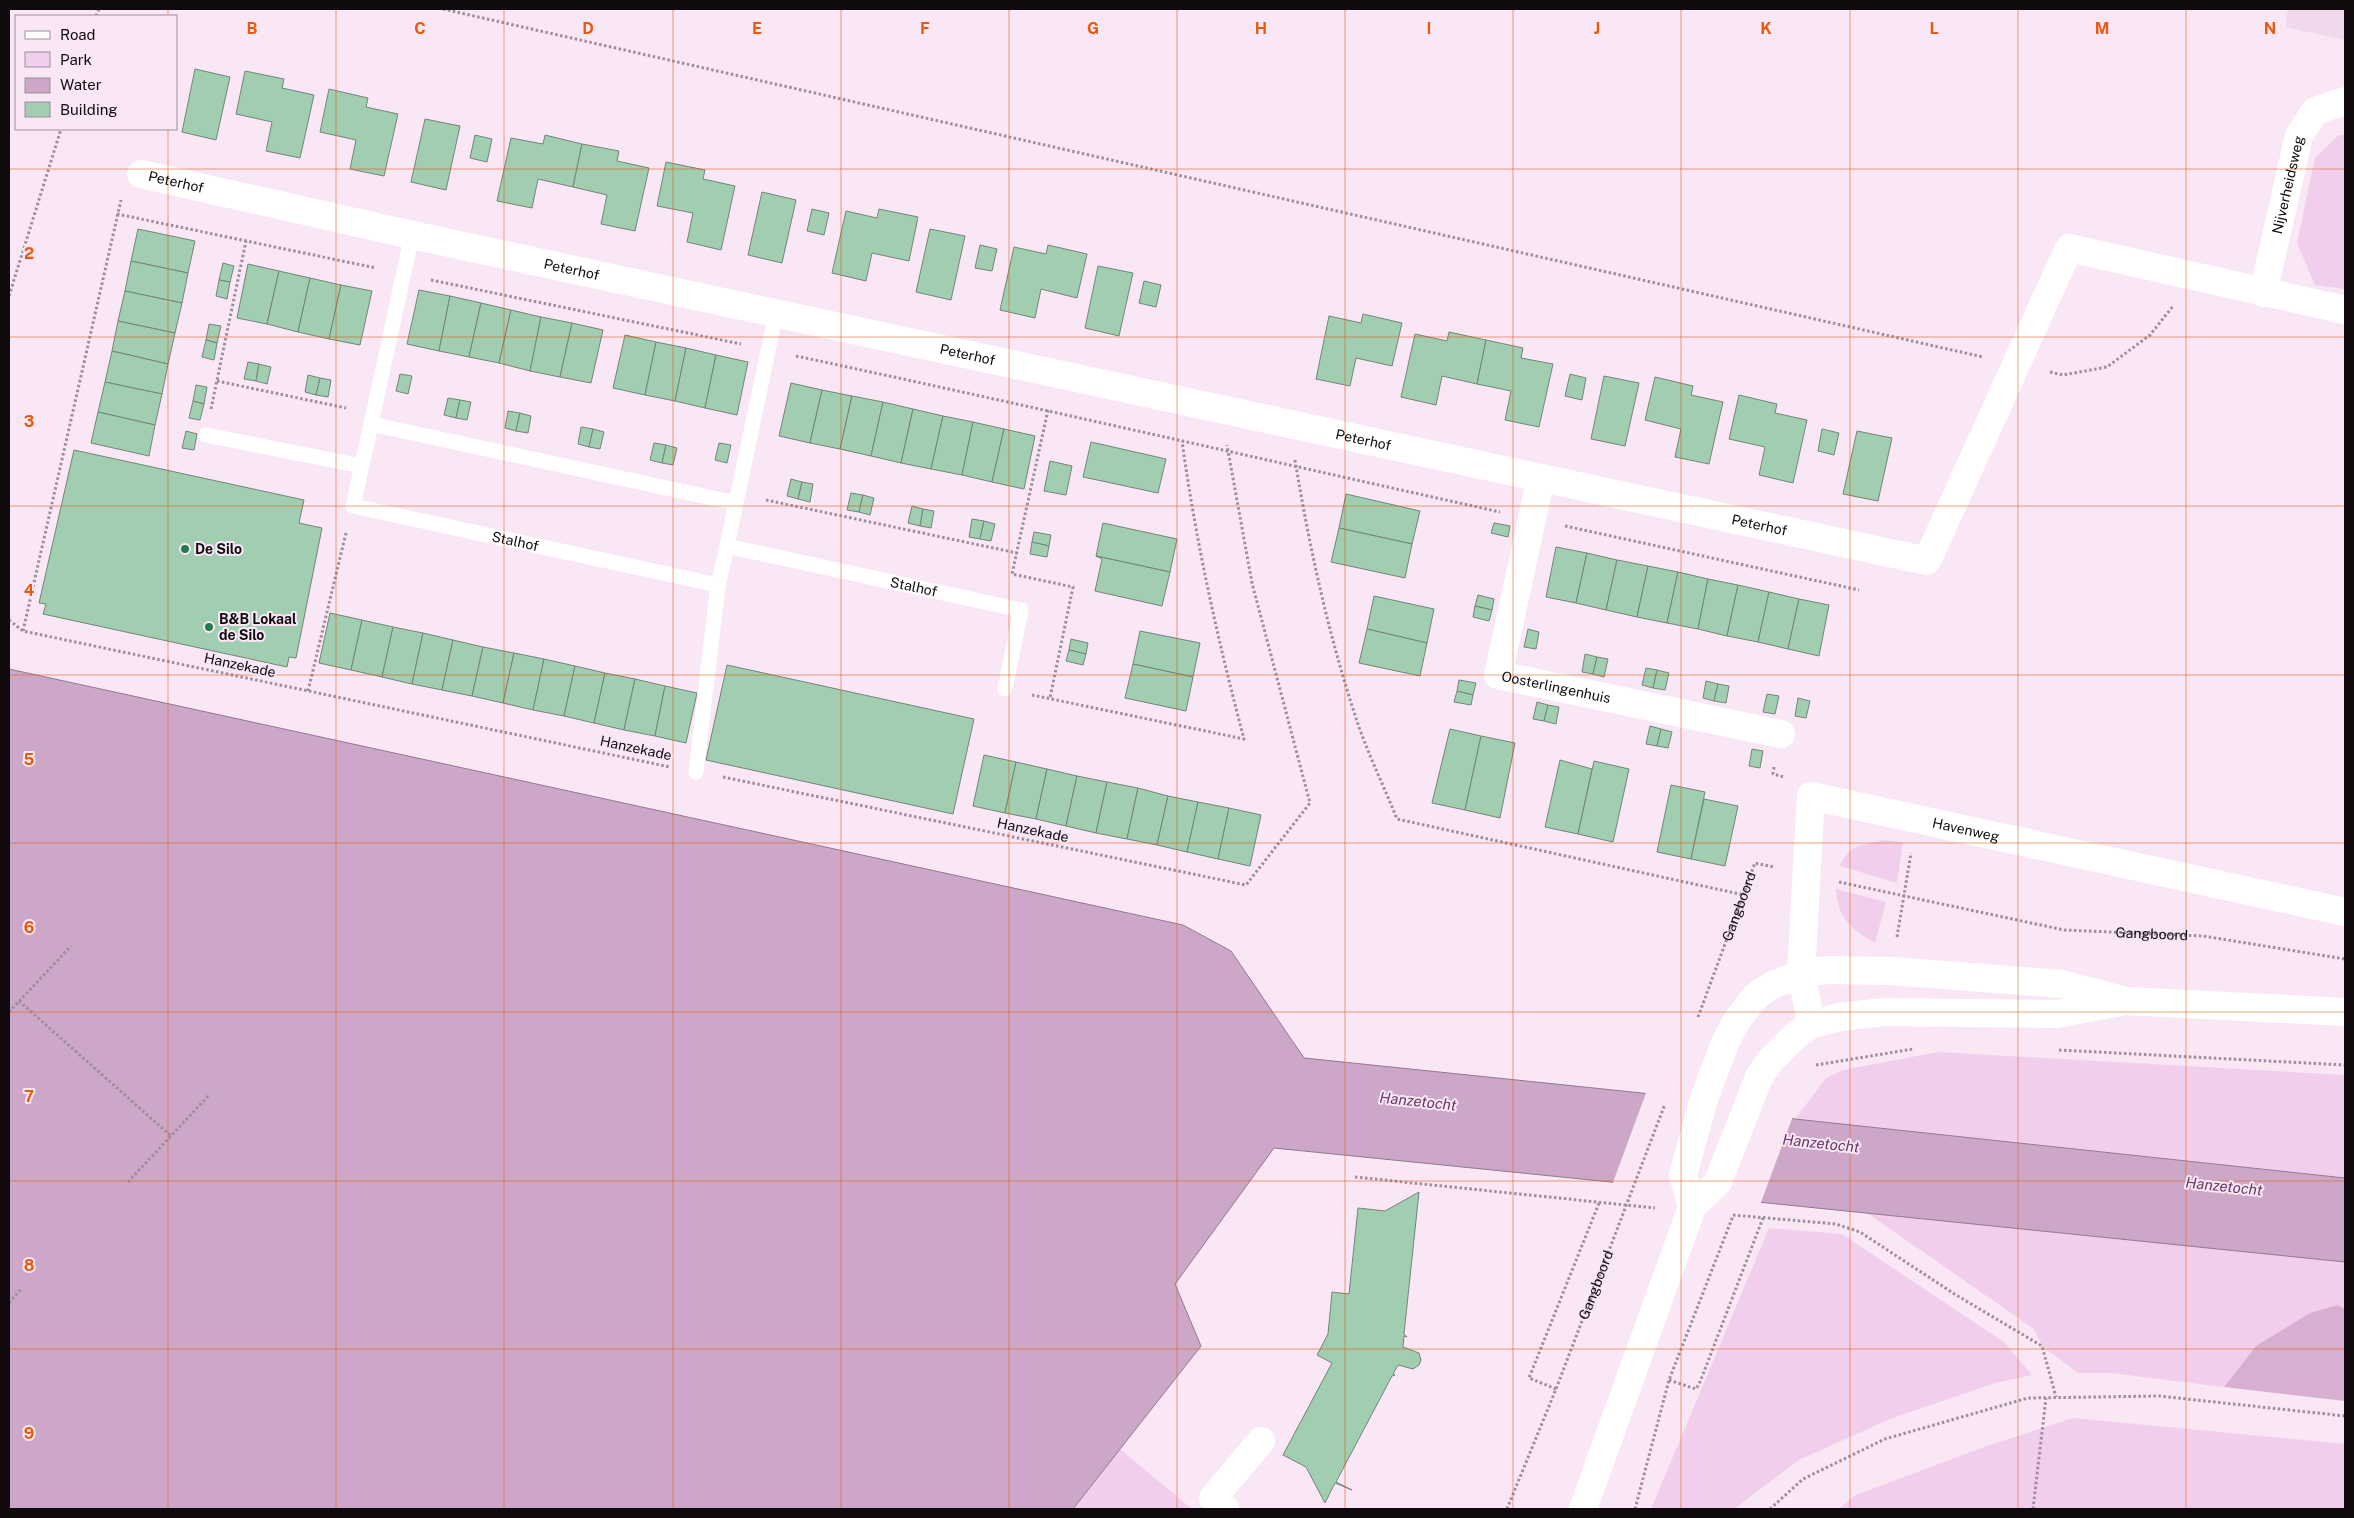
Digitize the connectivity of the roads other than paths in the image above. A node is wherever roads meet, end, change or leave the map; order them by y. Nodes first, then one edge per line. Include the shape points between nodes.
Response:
1 (2345, 101) edge
2 (141, 174) road end
3 (412, 235) junction
4 (2264, 292) junction
5 (2345, 310) edge
6 (776, 313) junction
7 (372, 419) junction
8 (206, 435) road end
9 (362, 466) junction
10 (1541, 478) junction
11 (737, 499) junction
12 (727, 546) junction
13 (718, 585) junction
14 (1005, 689) road end
15 (1781, 734) dead end
16 (696, 772) road end
17 (2345, 912) edge
18 (1801, 974) junction
19 (2126, 1001) junction
20 (2345, 1012) edge
21 (1812, 1024) junction
22 (1692, 1207) junction
23 (1261, 1441) dead end
24 (1225, 1509) edge
25 (1583, 1509) edge

1 - 4 street, Nijverheidsweg via 2314,111 2299,136
2 - 3 street, Peterhof
3 - 6 street, Peterhof
3 - 7 lane
4 - 5 street
4 - 10 street, Peterhof via 2069,248 1927,561
6 - 10 street, Peterhof
6 - 11 lane
7 - 9 lane
7 - 11 lane
8 - 9 lane
9 - 13 lane, Stalhof via 353,506
10 - 15 street, Oosterlingenhuis via 1498,675
11 - 12 lane
12 - 13 lane
12 - 14 lane, Stalhof via 1021,610
13 - 16 lane
17 - 18 street, Havenweg via 1810,796
18 - 19 street via 1826,970 1891,971 2062,984
18 - 21 street, Havenweg
18 - 22 street via 1772,985 1756,996 1737,1020 1725,1043 1704,1099 1684,1175
19 - 20 street
19 - 21 street via 2056,1014 1884,1012
21 - 22 street via 1796,1034 1759,1077 1718,1182
22 - 25 street
23 - 24 street via 1213,1498

